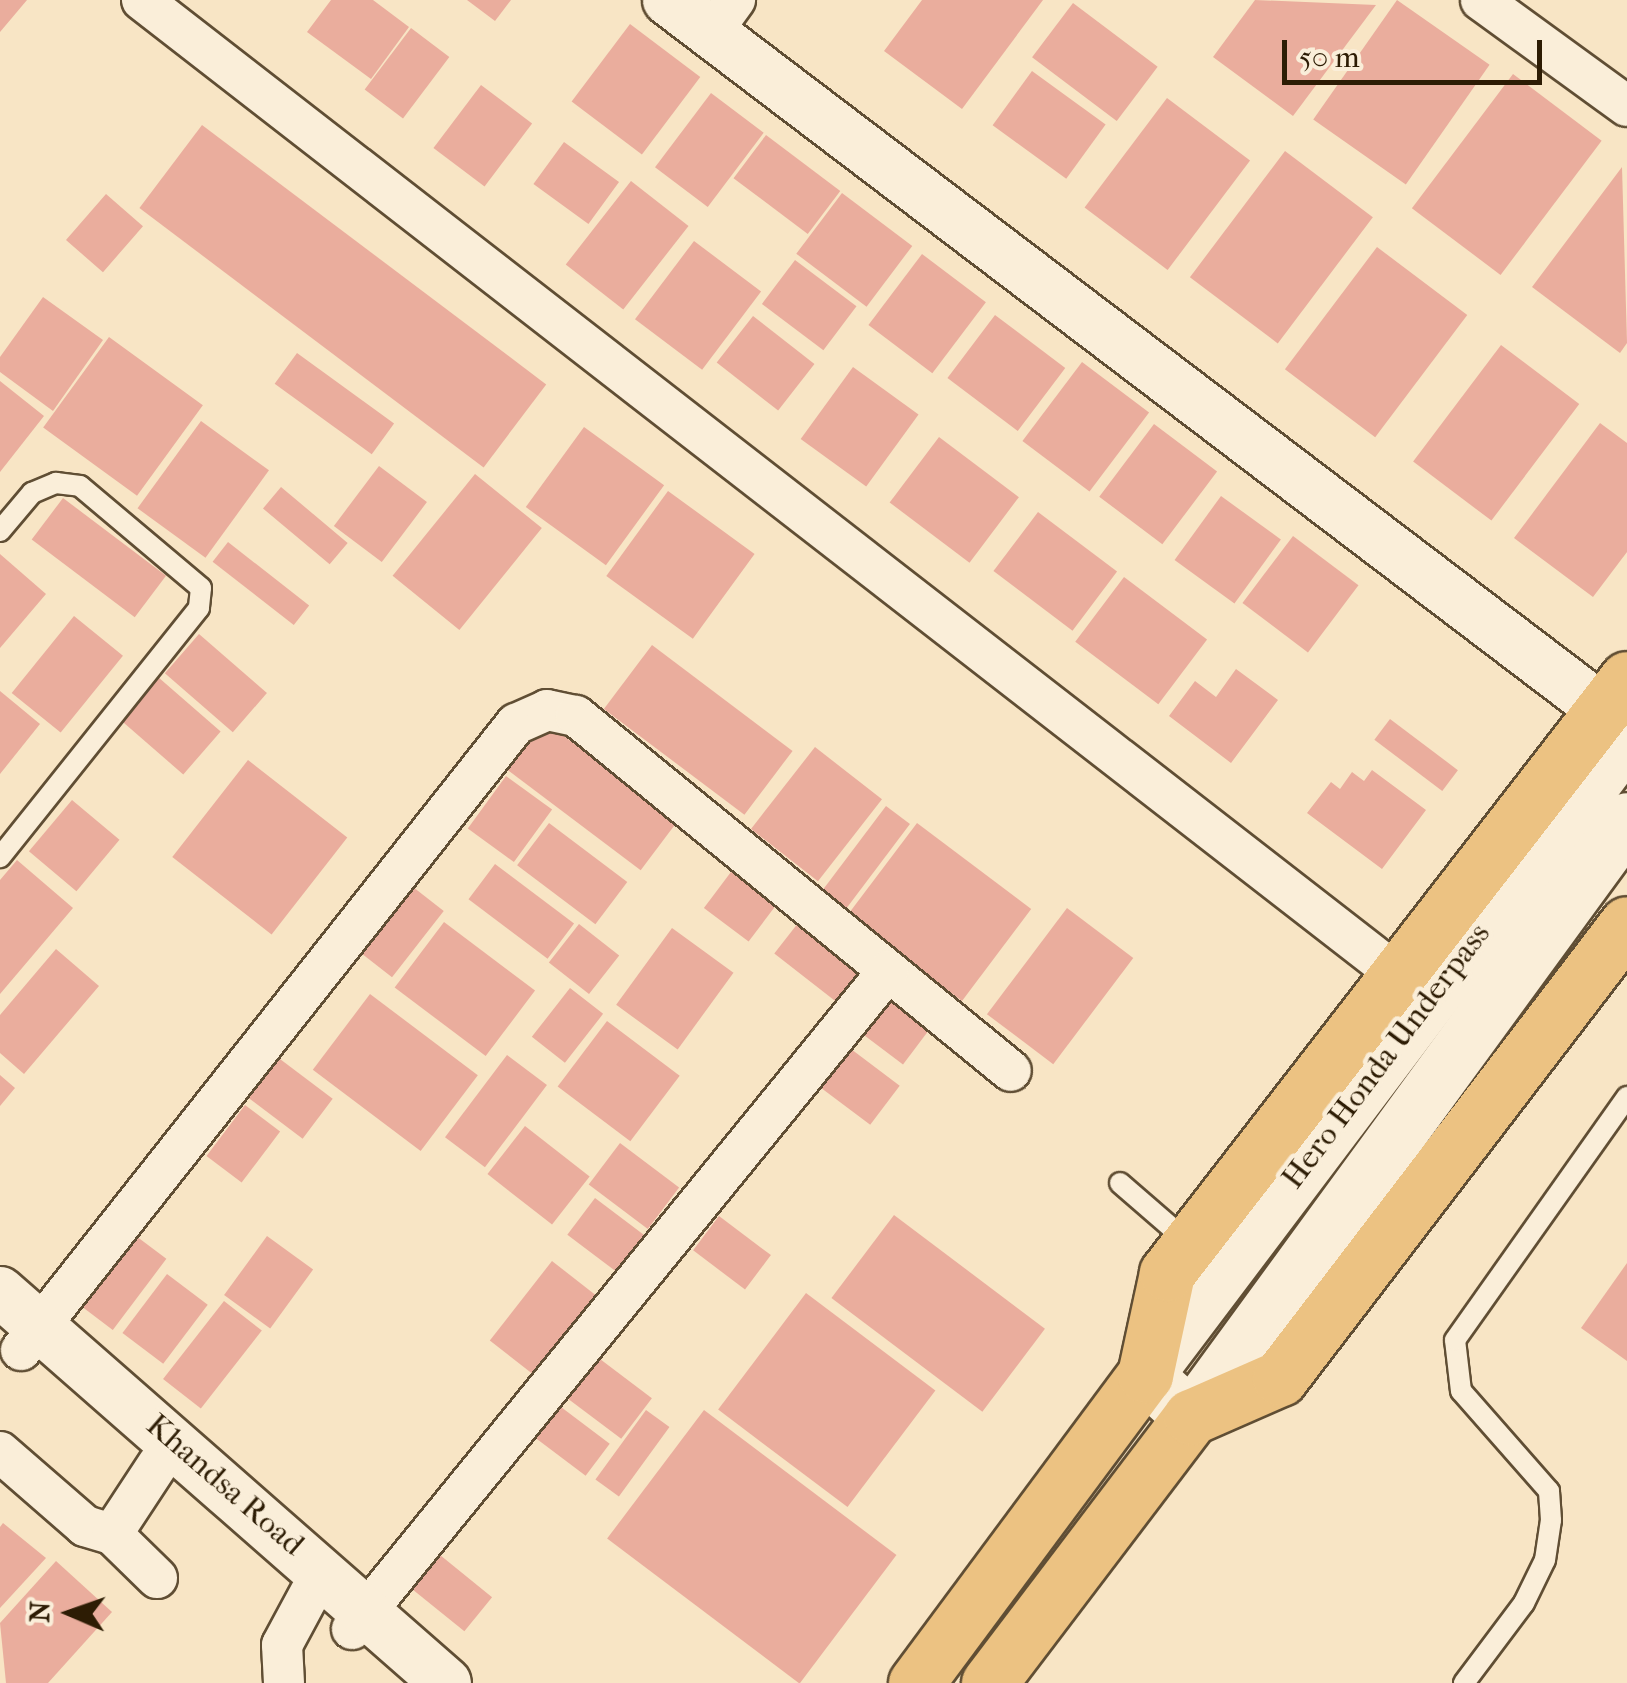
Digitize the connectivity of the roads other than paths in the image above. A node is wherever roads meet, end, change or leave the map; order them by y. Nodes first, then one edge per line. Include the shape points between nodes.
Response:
1 (142, 0) edge
2 (668, 0) edge
3 (1481, 0) edge
4 (723, 16) edge
5 (1627, 106) edge
6 (0, 531) edge
7 (1619, 708) edge
8 (1627, 820) edge
9 (0, 857) edge
10 (1627, 924) edge
11 (888, 971) junction
12 (1398, 975) junction
13 (1011, 1072) dead end
14 (1627, 1097) edge
15 (1120, 1183) dead end
16 (1190, 1244) junction
17 (0, 1292) edge
18 (21, 1336) edge
19 (1145, 1375) junction
20 (1191, 1417) junction
21 (0, 1452) edge
22 (158, 1464) junction
23 (112, 1534) junction
24 (157, 1578) dead end
25 (310, 1592) junction
26 (361, 1619) junction
27 (284, 1683) edge
28 (406, 1683) edge
29 (446, 1683) edge
30 (916, 1683) edge
31 (989, 1683) edge
32 (1464, 1683) edge

1 - 12 street
2 - 4 street
3 - 5 street
4 - 7 street
6 - 9 lane via 32,493 80,486 202,588 199,608
7 - 12 highway
7 - 19 main road, Hero Honda Underpass
8 - 20 main road, Hero Honda Underpass
10 - 20 highway via 1280,1378
11 - 13 street
11 - 18 street via 576,716 547,710 516,724
11 - 26 street
12 - 16 highway
14 - 32 lane via 1455,1340 1461,1391 1549,1491 1551,1520 1545,1560 1524,1604
15 - 16 lane
16 - 19 highway via 1167,1273
17 - 18 street, Khandsa Road
18 - 22 street, Khandsa Road
18 - 26 street, Khandsa Road
19 - 20 main road
19 - 30 highway
20 - 31 highway
21 - 23 street via 86,1526
22 - 23 street
22 - 25 street, Khandsa Road
23 - 24 street
25 - 26 street, Khandsa Road
25 - 27 street via 282,1645
26 - 28 street, Khandsa Road
26 - 29 street, Khandsa Road

